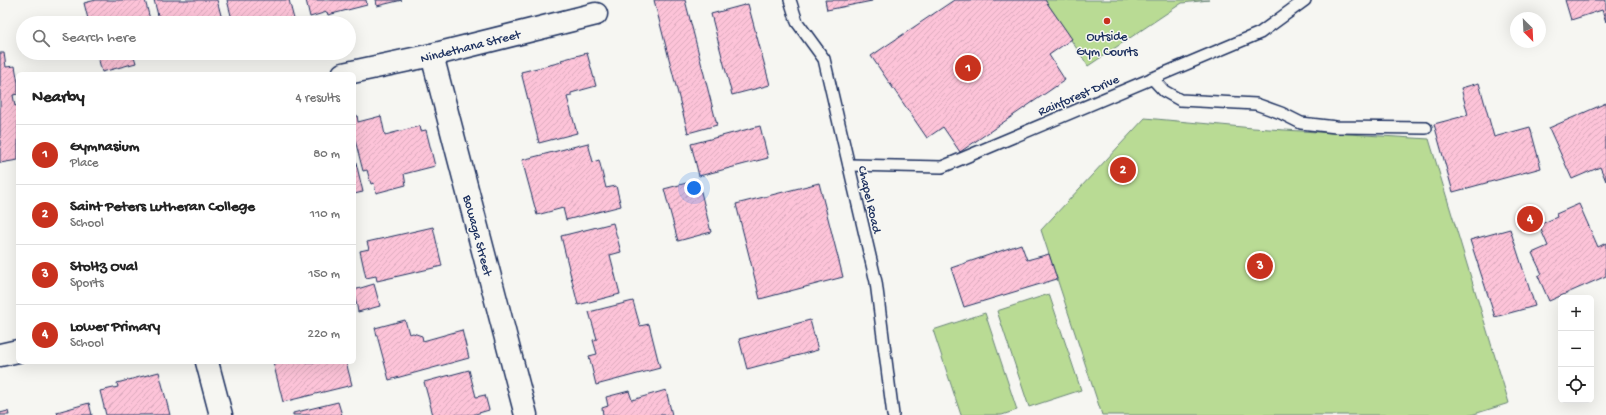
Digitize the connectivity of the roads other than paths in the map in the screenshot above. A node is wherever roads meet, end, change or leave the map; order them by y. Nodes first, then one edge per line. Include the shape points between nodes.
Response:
1 (790, 0) edge
2 (1305, 0) edge
3 (596, 14) dead end
4 (432, 55) junction
5 (352, 72) edge
6 (1152, 78) junction
7 (1426, 128) dead end
8 (849, 165) junction
9 (16, 351) edge
10 (0, 355) edge
11 (207, 364) edge
12 (221, 415) edge
13 (526, 415) edge
14 (892, 415) edge

1 - 8 lane, Chapel Road via 797,22 824,59
2 - 6 lane, Rainforest Drive via 1260,33
3 - 4 street, Nindethana Street
4 - 5 street, Nindethana Street
4 - 13 street, Bowaga Street
6 - 7 lane via 1164,91 1180,100 1256,104 1301,123 1336,127
6 - 8 lane, Rainforest Drive via 942,167
8 - 14 lane, Chapel Road via 876,282
9 - 10 street
11 - 12 street

